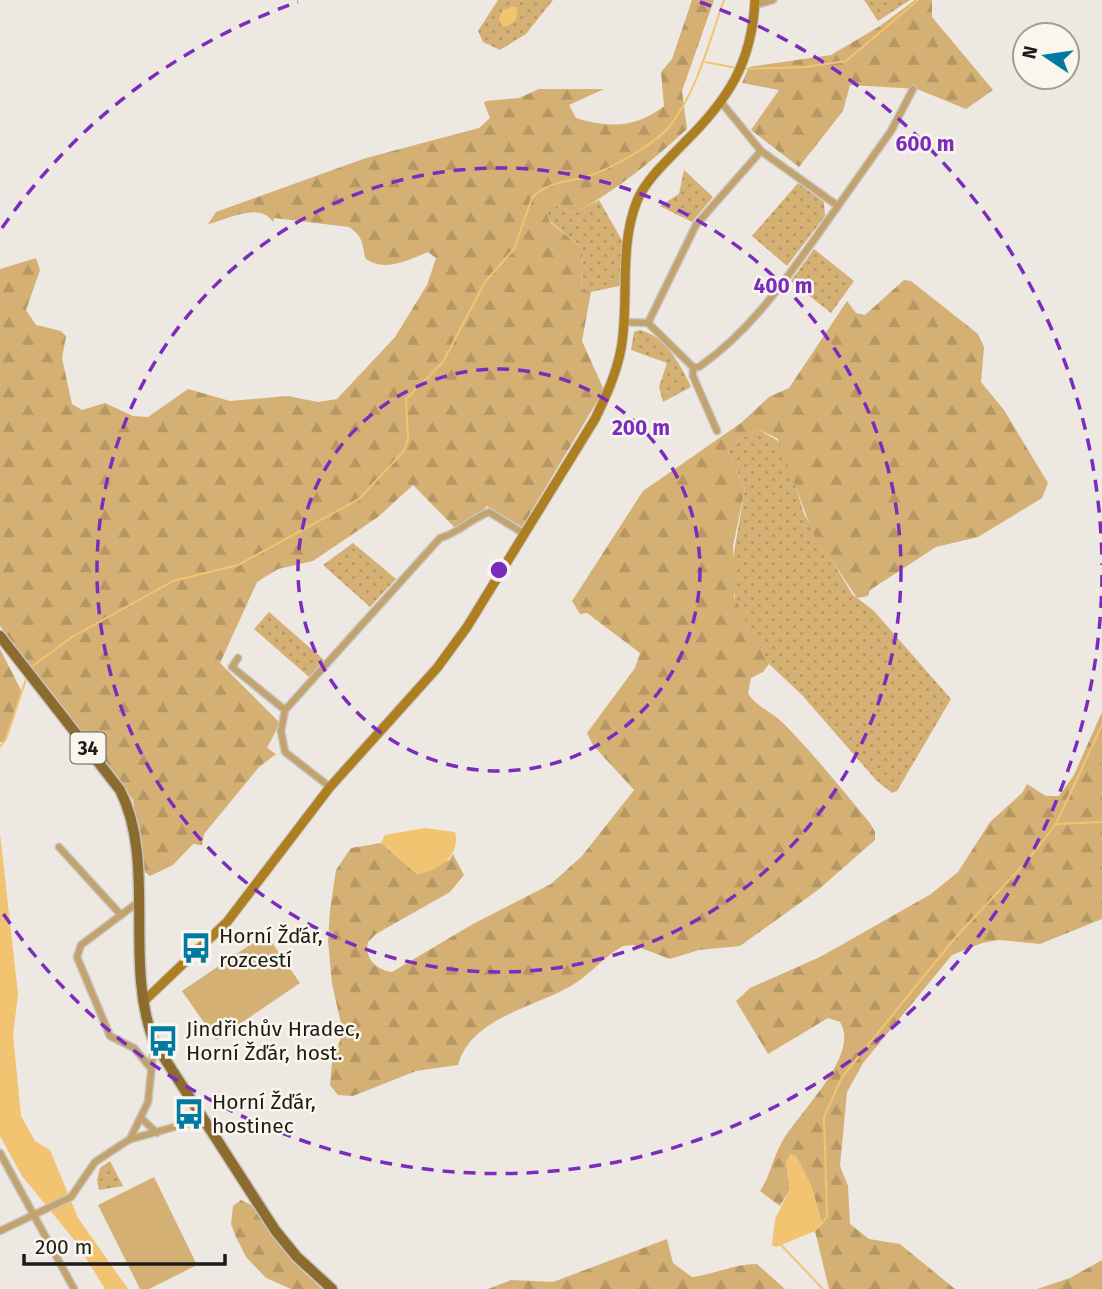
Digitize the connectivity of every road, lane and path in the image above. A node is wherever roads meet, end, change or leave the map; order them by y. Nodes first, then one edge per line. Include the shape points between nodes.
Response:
1 (773, 0) edge
2 (755, 3) edge
3 (913, 89) dead end
4 (721, 102) junction
5 (761, 151) junction
6 (838, 206) junction
7 (623, 322) junction
8 (649, 323) junction
9 (693, 367) junction
10 (717, 431) dead end
11 (523, 533) junction
12 (0, 636) edge
13 (238, 658) dead end
14 (285, 710) junction
15 (330, 787) junction
16 (59, 847) dead end
17 (137, 903) junction
18 (121, 915) junction
19 (143, 1002) junction
20 (154, 1042) junction
21 (149, 1067) junction
22 (142, 1119) junction
23 (203, 1119) junction
24 (157, 1133) junction
25 (130, 1139) junction
26 (0, 1153) edge
27 (36, 1215) junction
28 (0, 1231) edge
29 (75, 1289) edge
30 (332, 1289) edge

1 - 2 street
2 - 4 street via 748,48 738,77
3 - 6 street via 891,131
4 - 5 street
4 - 7 street via 669,158 638,201 626,249
5 - 6 street
5 - 8 street via 696,225
6 - 9 street via 758,315 727,348
7 - 8 street
7 - 11 street via 613,383
8 - 9 street
9 - 10 street
11 - 14 street via 489,512 457,533 440,538
11 - 15 street via 437,668
12 - 17 main road, 34 via 120,790 134,828
13 - 14 street via 232,667
14 - 15 street via 281,731 285,752
15 - 19 street via 227,922
16 - 18 street
17 - 18 street
17 - 19 main road, 34
18 - 21 street via 81,945 78,957 110,1035 134,1048
19 - 20 main road, 34
20 - 21 street
20 - 23 main road, 34
21 - 22 street via 150,1091
22 - 24 street
22 - 25 street
23 - 24 street
23 - 30 main road, 34 via 275,1230
24 - 25 street
25 - 27 street via 95,1162 71,1197
26 - 27 street
27 - 28 street
27 - 29 street

